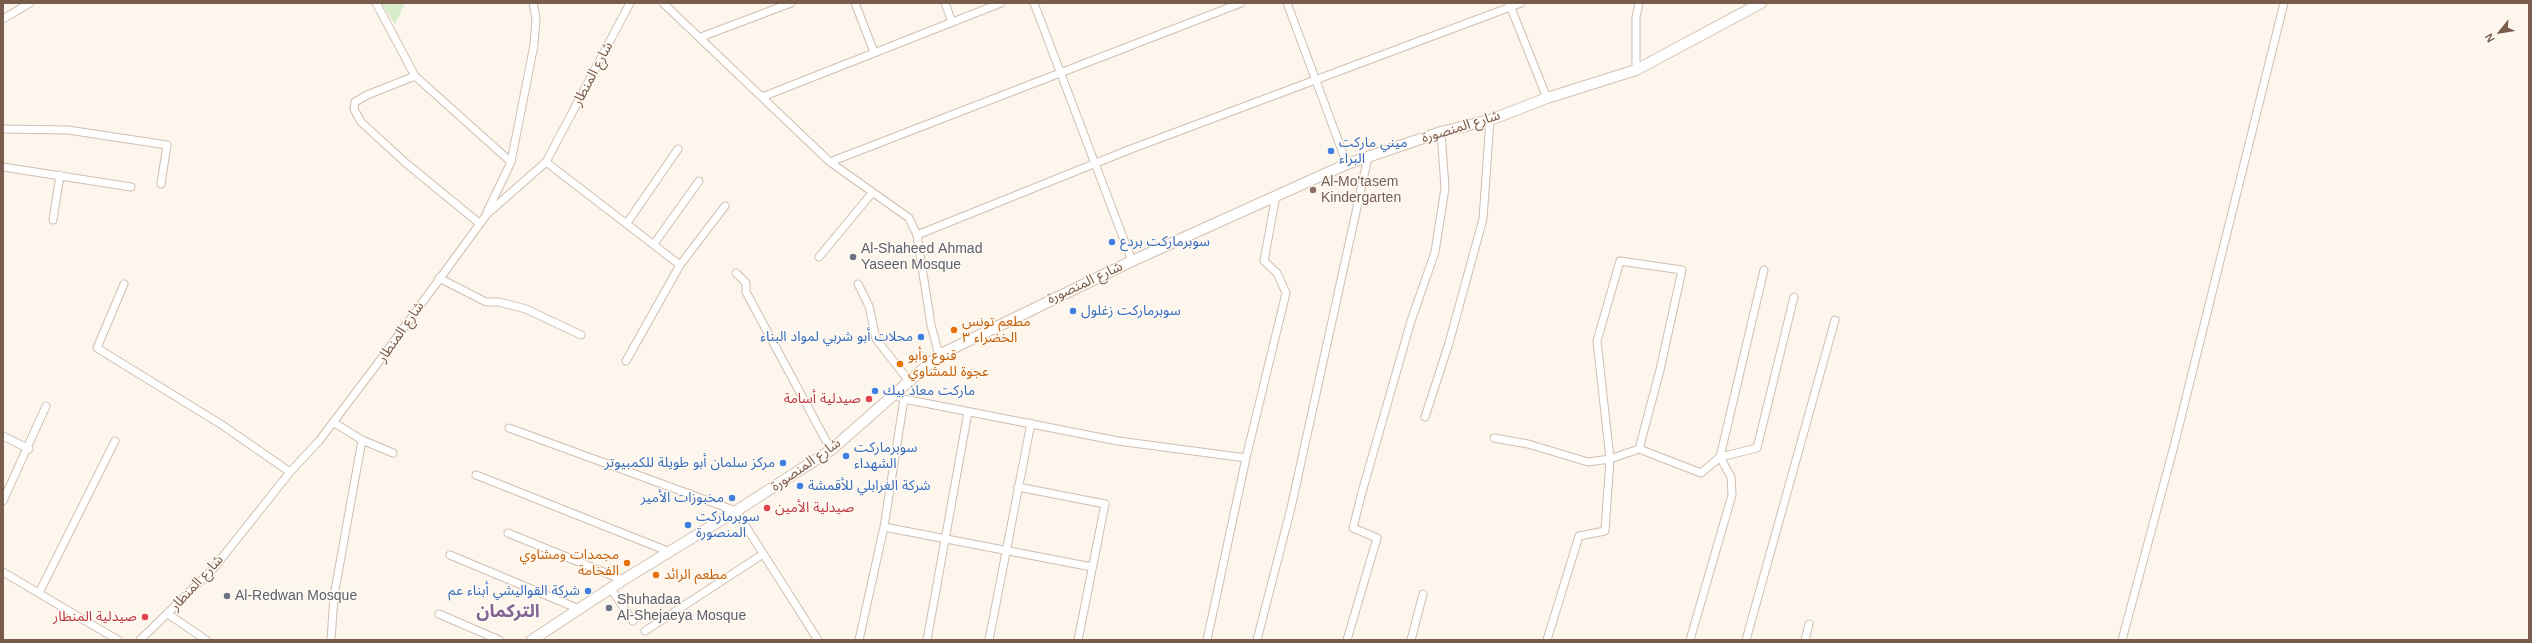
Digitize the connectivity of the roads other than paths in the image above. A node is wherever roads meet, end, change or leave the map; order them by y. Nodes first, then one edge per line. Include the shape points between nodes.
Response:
1 (30, 3) edge
2 (376, 3) edge
3 (533, 3) edge
4 (630, 3) edge
5 (663, 3) edge
6 (791, 3) edge
7 (855, 3) edge
8 (945, 3) edge
9 (1001, 3) edge
10 (1034, 3) edge
11 (1241, 3) edge
12 (1287, 3) edge
13 (1521, 3) edge
14 (1639, 3) edge
15 (1761, 3) edge
16 (2284, 3) edge
17 (1510, 5) edge
18 (3, 19) edge
19 (952, 22) junction
20 (701, 38) junction
21 (874, 52) junction
22 (1636, 70) junction
23 (1059, 72) junction
24 (415, 76) junction
25 (1314, 81) junction
26 (762, 97) junction
27 (1547, 98) junction
28 (1490, 120) junction
29 (3, 130) edge
30 (1441, 132) junction
31 (678, 149) dead end
32 (1368, 157) junction
33 (511, 162) junction
34 (546, 162) junction
35 (830, 162) junction
36 (1094, 164) junction
37 (1347, 164) junction
38 (3, 167) edge
39 (60, 175) junction
40 (699, 181) dead end
41 (161, 184) dead end
42 (131, 187) dead end
43 (872, 193) junction
44 (1276, 195) junction
45 (725, 206) dead end
46 (487, 214) junction
47 (53, 220) dead end
48 (479, 223) junction
49 (627, 223) junction
50 (917, 235) junction
51 (654, 244) junction
52 (819, 257) dead end
53 (1132, 261) junction
54 (680, 265) junction
55 (1764, 270) dead end
56 (736, 273) dead end
57 (439, 278) junction
58 (124, 284) dead end
59 (858, 284) dead end
60 (1794, 297) dead end
61 (1836, 320) dead end
62 (581, 335) dead end
63 (939, 355) junction
64 (626, 361) dead end
65 (909, 381) junction
66 (894, 394) junction
67 (904, 399) junction
68 (46, 406) dead end
69 (968, 412) junction
70 (1424, 417) dead end
71 (333, 422) junction
72 (1031, 423) junction
73 (509, 428) dead end
74 (3, 436) edge
75 (1494, 438) dead end
76 (362, 440) junction
77 (115, 441) dead end
78 (29, 449) junction
79 (1639, 449) junction
80 (831, 450) junction
81 (393, 453) dead end
82 (1720, 457) junction
83 (1246, 458) junction
84 (1610, 459) junction
85 (290, 472) junction
86 (476, 475) dead end
87 (1018, 487) junction
88 (3, 501) edge
89 (736, 511) junction
90 (884, 527) junction
91 (508, 533) dead end
92 (945, 538) junction
93 (1005, 550) junction
94 (670, 552) junction
95 (763, 554) junction
96 (450, 555) dead end
97 (1092, 567) junction
98 (3, 572) edge
99 (623, 580) junction
100 (611, 589) junction
101 (39, 593) junction
102 (1423, 594) dead end
103 (579, 609) junction
104 (168, 614) junction
105 (439, 614) dead end
106 (632, 621) dead end
107 (1809, 624) dead end
108 (645, 631) dead end
109 (118, 640) edge
110 (140, 640) edge
111 (206, 640) edge
112 (331, 640) edge
113 (499, 640) edge
114 (532, 640) edge
115 (818, 640) edge
116 (859, 640) edge
117 (927, 640) edge
118 (989, 640) edge
119 (1078, 640) edge
120 (1207, 640) edge
121 (1257, 640) edge
122 (1347, 640) edge
123 (1411, 640) edge
124 (1547, 640) edge
125 (1690, 640) edge
126 (1746, 640) edge
127 (1805, 640) edge
128 (2122, 640) edge

1 - 18 street
2 - 24 street
3 - 33 street via 536,18 534,45
4 - 34 street, شارع المنطار
5 - 20 street
6 - 20 street
7 - 21 street
8 - 19 street
9 - 19 street
10 - 23 street
11 - 23 street
12 - 25 street
13 - 17 street
14 - 22 street via 1636,17
15 - 22 main road, شارع المنصورة
16 - 128 street via 2174,446
17 - 25 street
17 - 27 street
19 - 21 street
20 - 26 street
21 - 26 street
22 - 27 main road, شارع المنصورة
23 - 35 street
23 - 36 street
24 - 33 street
24 - 48 street via 367,95 355,102 354,109 361,122 407,164
25 - 36 street
25 - 37 street
26 - 35 street
27 - 28 main road, شارع المنصورة
28 - 30 main road, شارع المنصورة
28 - 70 street via 1483,219 1449,343
29 - 41 street via 68,130 167,144
30 - 32 main road, شارع المنصورة
30 - 122 street via 1445,188 1435,252 1376,438 1353,528 1377,538
31 - 49 street
32 - 37 main road, شارع المنصورة
32 - 121 street via 1291,508
33 - 46 street
34 - 46 street, شارع المنطار
34 - 49 street
35 - 43 street
36 - 50 street
36 - 53 street
37 - 44 main road, شارع المنصورة
38 - 39 street
39 - 42 street
39 - 47 street
40 - 51 street
43 - 50 street via 909,218
43 - 52 street
44 - 53 main road, شارع المنصورة
44 - 83 street via 1264,261 1277,274 1286,293
45 - 54 street
46 - 48 street, شارع المنطار
48 - 57 street, شارع المنطار
49 - 51 street
50 - 63 street via 931,325
51 - 54 street
53 - 63 main road, شارع المنصورة
54 - 64 street
55 - 82 street
56 - 80 street via 746,283 746,292
57 - 62 street via 486,302 499,302 526,309
57 - 71 street, شارع المنطار
58 - 85 street via 97,348 222,425
59 - 65 street via 869,306 876,339
60 - 82 street via 1756,448
61 - 126 street
63 - 65 main road, شارع المنصورة
65 - 66 main road, شارع المنصورة
66 - 67 street
66 - 80 main road, شارع المنصورة
67 - 69 street
67 - 90 street
68 - 78 street
69 - 72 street
69 - 92 street
71 - 76 street
71 - 85 street, شارع المنطار
72 - 83 street via 1118,441
72 - 87 street
73 - 89 street
74 - 78 street
75 - 84 street via 1528,444 1588,462
76 - 81 street
76 - 112 street via 334,596
77 - 101 street
78 - 88 street
79 - 82 street via 1701,473
79 - 84 street
79 - 84 street via 1682,270 1620,261 1597,342
80 - 89 main road, شارع المنصورة
82 - 125 street via 1731,476 1733,486
83 - 120 street
84 - 124 street via 1605,531 1579,536
85 - 104 street, شارع المنطار via 213,568
86 - 94 street
87 - 93 street
87 - 97 street via 1105,504
89 - 94 main road, شارع المنصورة
89 - 95 street
90 - 92 street
90 - 116 street
91 - 99 street
92 - 93 street
92 - 117 street
93 - 97 street
93 - 118 street
94 - 99 main road, شارع المنصورة
95 - 108 street
95 - 115 street
96 - 103 street
97 - 119 street
98 - 101 street
99 - 100 main road, شارع المنصورة
100 - 103 main road, شارع المنصورة
100 - 106 street
101 - 109 street
102 - 123 street
103 - 114 main road, شارع المنصورة
104 - 110 street, شارع المنطار
104 - 111 street
105 - 113 street
107 - 127 street

